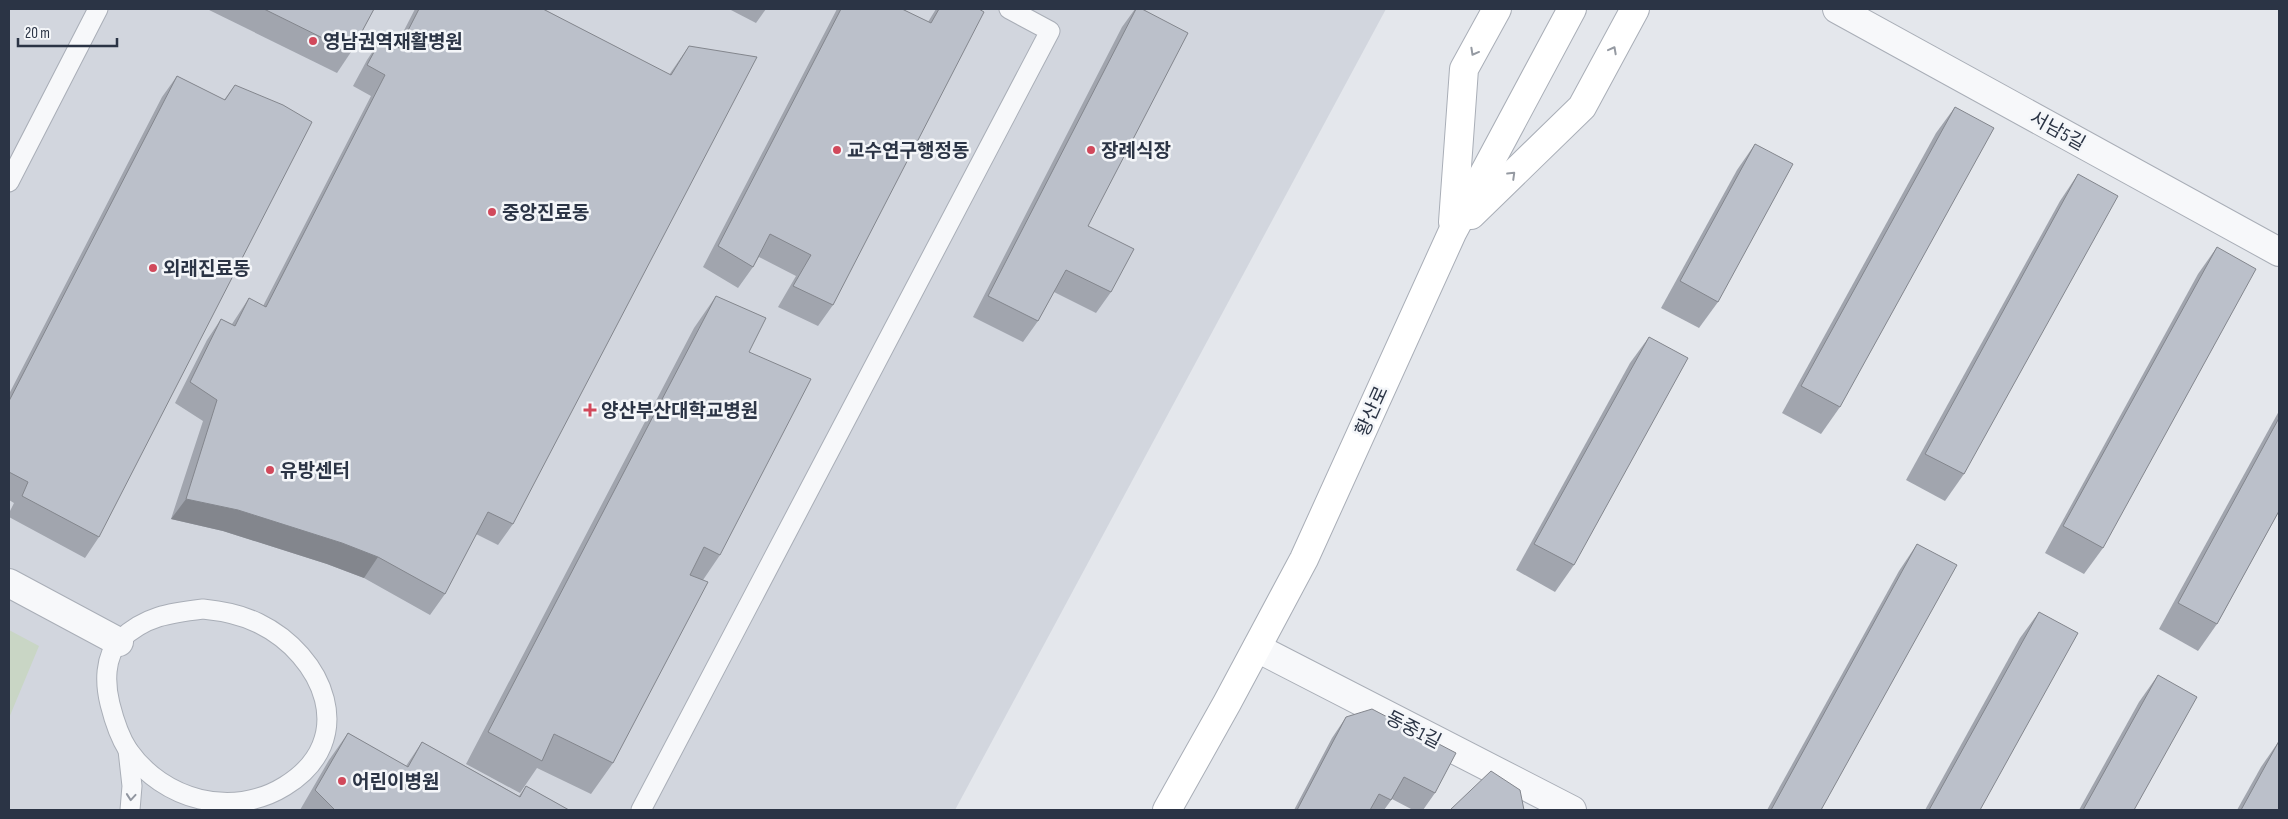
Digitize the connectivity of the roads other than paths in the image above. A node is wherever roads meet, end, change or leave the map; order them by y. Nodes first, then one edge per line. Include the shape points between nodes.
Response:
1 (98, 9) edge
2 (1008, 9) edge
3 (1498, 9) edge
4 (1572, 9) edge
5 (1635, 9) edge
6 (1836, 9) edge
7 (9, 182) edge
8 (1452, 233) junction
9 (2279, 252) edge
10 (9, 583) edge
11 (119, 642) junction
12 (1257, 648) junction
13 (128, 750) junction
14 (219, 807) edge
15 (1559, 807) edge
16 (130, 810) edge
17 (641, 810) edge
18 (1166, 810) edge

1 - 7 lane
2 - 17 lane via 1050,31
3 -> 8 main road via 1464,70
4 - 8 main road, 황산로
8 -> 5 main road via 1582,107
6 - 9 street, 서남5길
8 - 12 main road, 황산로 via 1304,559
10 - 11 street
11 - 13 lane via 106,667 107,692 115,724
11 - 14 lane via 142,624 163,614 203,609 232,612 283,639 318,679 326,701 327,732 308,769 281,789
12 - 15 street, 동중1길
12 - 18 main road, 황산로
13 - 14 lane via 146,771 169,787
13 -> 16 lane via 132,786

